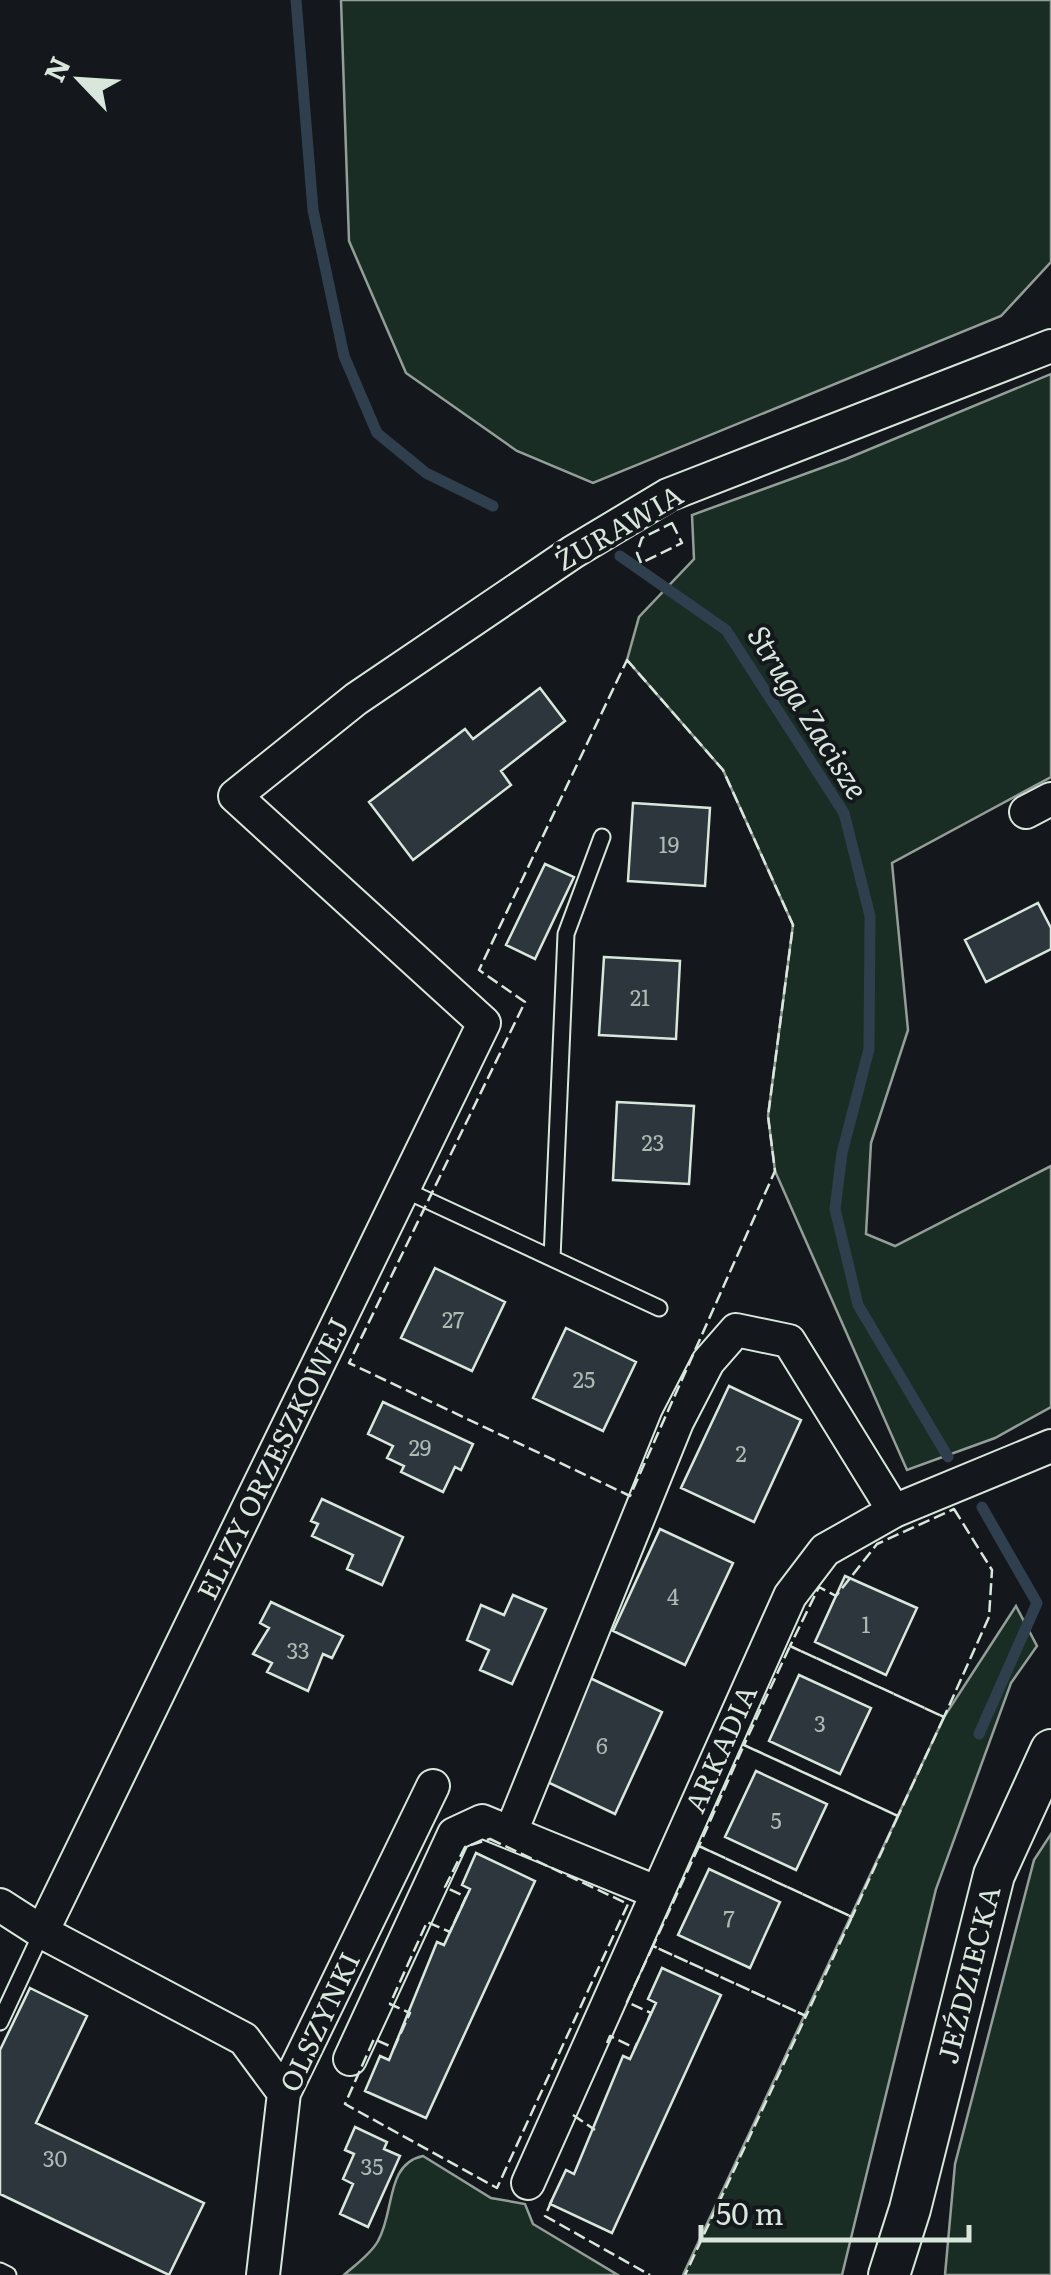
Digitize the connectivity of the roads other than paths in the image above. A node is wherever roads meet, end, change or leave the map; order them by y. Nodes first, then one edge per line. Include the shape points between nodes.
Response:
1 (1051, 346) edge
2 (235, 796) joint
3 (602, 837) dead end
4 (404, 1190) junction
5 (552, 1258) junction
6 (659, 1308) dead end
7 (1051, 1446) edge
8 (894, 1512) junction
9 (1051, 1750) edge
10 (433, 1786) dead end
11 (511, 1832) junction
12 (656, 1892) junction
13 (0, 1906) edge
14 (42, 1932) junction
15 (0, 2022) edge
16 (350, 2059) dead end
17 (284, 2093) junction
18 (528, 2182) dead end
19 (910, 2209) junction
20 (0, 2271) edge
21 (8, 2275) edge
22 (263, 2275) edge
23 (889, 2275) edge
24 (911, 2275) edge

1 - 2 street, ŻURAWIA via 668,495 356,699
2 - 4 street, ELIZY ORZESZKOWEJ via 484,1023
3 - 5 lane via 566,934
4 - 5 lane
4 - 14 street, ELIZY ORZESZKOWEJ
5 - 6 lane
7 - 8 street, ARKADIA
8 - 11 street via 789,1341 736,1330 708,1362 677,1422
8 - 12 street, ARKADIA via 825,1550 790,1596
9 - 19 street, JEŹDZIECKA via 994,1875
10 - 17 street, OLSZYNKI
11 - 12 street
11 - 16 street via 482,1821 454,1834
12 - 18 street, ARKADIA
13 - 14 street
14 - 15 lane
14 - 17 street via 244,2039
17 - 22 street, OLSZYNKI
19 - 23 street, JEŹDZIECKA
19 - 24 street, JEŹDZIECKA
20 - 21 lane

